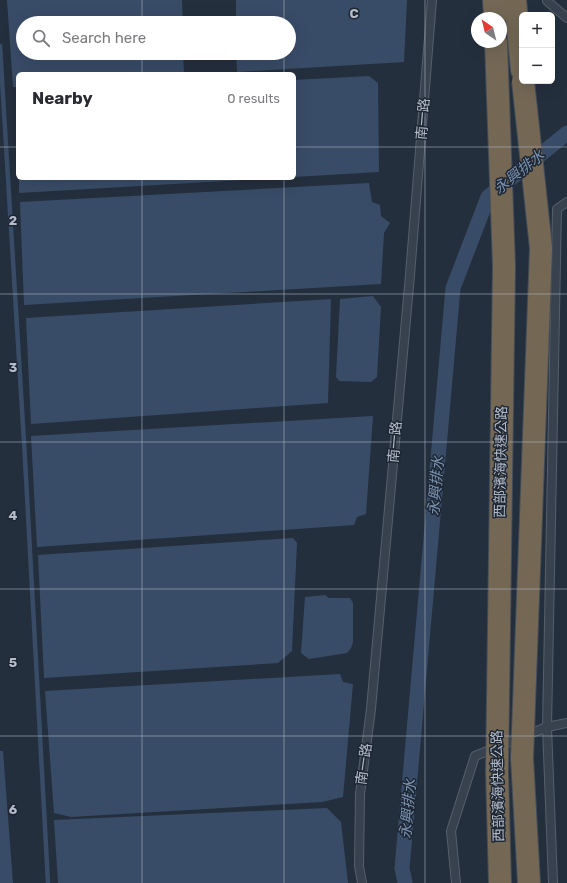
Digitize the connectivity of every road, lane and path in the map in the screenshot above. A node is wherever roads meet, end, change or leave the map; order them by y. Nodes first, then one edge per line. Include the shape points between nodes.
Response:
1 (432, 0) edge
2 (494, 0) edge
3 (515, 0) edge
4 (547, 0) edge
5 (495, 12) edge
6 (567, 18) edge
7 (496, 48) edge
8 (520, 48) edge
9 (523, 84) edge
10 (567, 202) edge
11 (567, 723) edge
12 (547, 728) junction
13 (362, 883) edge
14 (456, 883) edge
15 (500, 883) edge
16 (529, 883) edge
17 (553, 883) edge

1 - 13 lane, 南一路 via 373,693 360,794 359,866
2 - 5 highway
3 - 8 highway
4 - 6 lane
7 - 15 highway, 西部濱海快速公路, bridge via 504,266 497,771
9 - 16 highway, 西部濱海快速公路, bridge via 541,248 522,758
10 - 12 lane via 557,209
11 - 12 lane
12 - 14 lane via 475,756 451,831
12 - 17 lane

